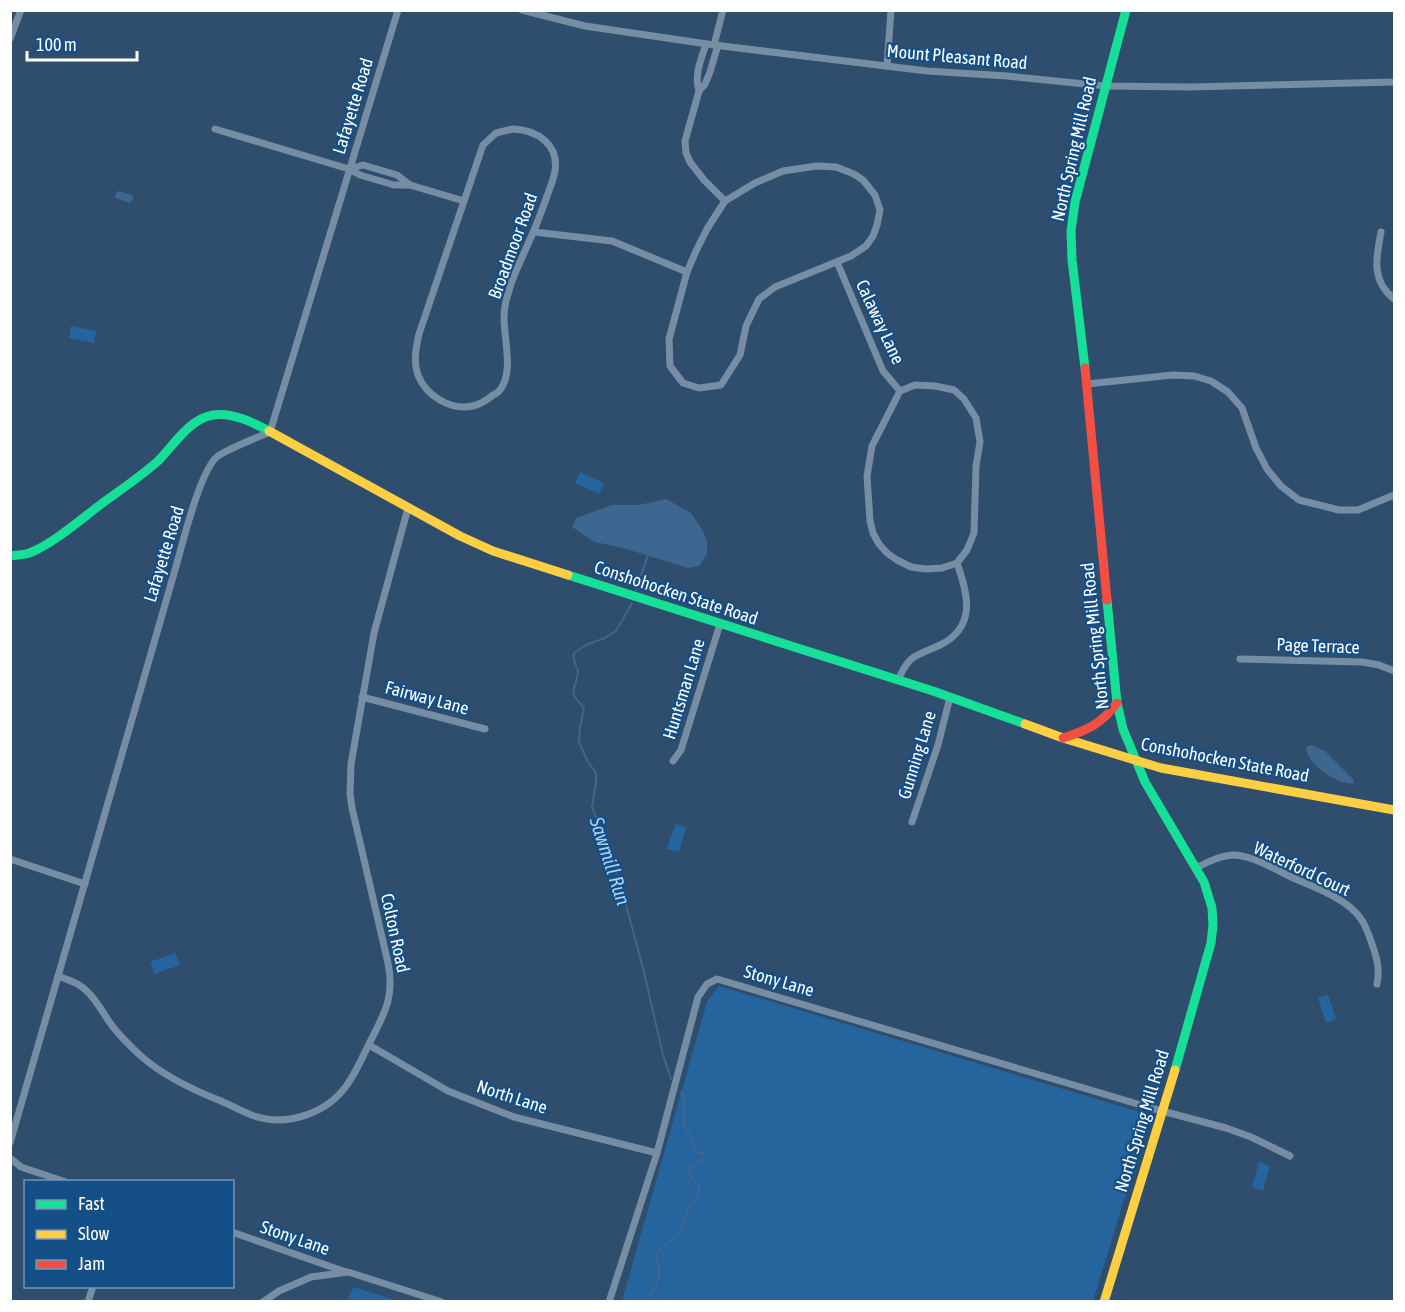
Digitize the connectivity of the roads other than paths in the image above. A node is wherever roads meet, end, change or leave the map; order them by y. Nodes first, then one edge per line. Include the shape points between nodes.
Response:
1 (21, 10) edge
2 (398, 10) edge
3 (522, 10) edge
4 (723, 10) edge
5 (891, 10) edge
6 (1126, 10) edge
7 (10, 39) edge
8 (713, 44) junction
9 (887, 66) junction
10 (1395, 82) edge
11 (1105, 86) junction
12 (699, 91) junction
13 (215, 129) dead end
14 (349, 169) junction
15 (464, 201) junction
16 (725, 201) junction
17 (534, 232) junction
18 (1381, 232) dead end
19 (837, 262) junction
20 (687, 272) junction
21 (1395, 299) edge
22 (1086, 384) junction
23 (900, 391) junction
24 (270, 432) junction
25 (1395, 495) edge
26 (408, 508) junction
27 (10, 556) edge
28 (957, 563) junction
29 (720, 624) junction
30 (1240, 659) dead end
31 (1395, 671) edge
32 (898, 680) junction
33 (362, 696) junction
34 (950, 697) junction
35 (1117, 703) junction
36 (485, 729) dead end
37 (1064, 738) junction
38 (673, 760) dead end
39 (1136, 760) junction
40 (1395, 810) edge
41 (912, 822) dead end
42 (10, 858) edge
43 (1196, 868) junction
44 (85, 884) junction
45 (58, 976) junction
46 (1377, 984) dead end
47 (369, 1045) junction
48 (1163, 1111) junction
49 (10, 1143) edge
50 (657, 1153) junction
51 (1290, 1156) dead end
52 (10, 1158) edge
53 (60, 1180) edge
54 (234, 1233) edge
55 (348, 1272) junction
56 (263, 1302) edge
57 (442, 1302) edge
58 (609, 1302) edge
59 (1104, 1302) edge

1 - 7 street
2 - 14 street, Lafayette Road
3 - 8 street, Mount Pleasant Road via 585,26
4 - 8 street
5 - 9 street
6 - 11 main road, North Spring Mill Road
8 - 9 street, Mount Pleasant Road
8 - 12 street via 710,72
8 - 12 street via 697,73
9 - 11 street, Mount Pleasant Road
10 - 11 street, Mount Pleasant Road
11 - 22 main road, North Spring Mill Road via 1071,231
12 - 16 street via 685,141 686,153 698,174
13 - 14 street
14 - 15 street via 363,165 398,175 410,185
14 - 24 street, Lafayette Road
15 - 17 street, Broadmoor Road via 483,145 496,133 525,129 547,142 553,152 555,170
15 - 17 street, Broadmoor Road via 418,334 415,354 424,386 445,403 472,406 500,390 507,369 504,315 509,291
16 - 19 street via 783,171 817,166 836,167 854,174 875,195 880,210 878,225 866,246
16 - 20 street
17 - 20 street via 612,242
18 - 21 street via 1377,269 1386,293
19 - 20 street via 775,287 759,299 746,327 740,355 721,385 699,388 683,383 670,366 669,339
19 - 23 street, Calaway Lane via 883,371
22 - 25 street via 1173,375 1211,381 1242,408 1268,469 1299,500 1339,510 1358,510
22 - 35 main road, North Spring Mill Road
23 - 28 street via 915,385 954,390 976,418 980,442 974,533
23 - 28 street via 872,447 867,476 873,533 887,553 911,567 942,568
24 - 26 main road, Conshohocken State Road
24 - 27 main road, Conshohocken State Road via 230,415 200,419 157,462 62,534 31,553
24 - 44 street, Lafayette Road via 218,456 202,479
26 - 29 main road, Conshohocken State Road via 493,550
26 - 33 street, Colton Road via 374,633
28 - 32 street via 967,593 964,620 948,640 910,660
29 - 32 main road, Conshohocken State Road
29 - 38 street, Huntsman Lane via 681,750
30 - 31 street, Page Terrace via 1362,662
32 - 34 main road, Conshohocken State Road
33 - 36 street, Fairway Lane
33 - 47 street, Colton Road via 350,794 390,984 388,1004
34 - 37 main road, Conshohocken State Road
34 - 41 street, Gunning Lane via 939,746
35 - 37 main road via 1097,725
35 - 39 main road, North Spring Mill Road
37 - 39 main road, Conshohocken State Road
39 - 40 main road, Conshohocken State Road via 1161,768
39 - 43 main road, North Spring Mill Road via 1148,788
42 - 44 street
43 - 46 street, Waterford Court via 1220,857 1242,856 1341,900 1362,919 1379,967
43 - 48 main road, North Spring Mill Road via 1210,898 1213,934
44 - 45 street, Lafayette Road
45 - 47 street, Colton Road via 84,989 113,1027 158,1070 188,1088 255,1116 297,1118 324,1107 348,1084
45 - 49 street, Lafayette Road
47 - 50 street, North Lane via 448,1091 514,1117
48 - 50 street, Stony Lane via 717,979 707,984 698,997
48 - 51 street via 1226,1128
48 - 59 main road, North Spring Mill Road
50 - 58 street, Stony Lane
52 - 53 street via 21,1167
54 - 55 street, Stony Lane
55 - 56 street, Stony Lane via 311,1277
55 - 57 street, Stony Lane

